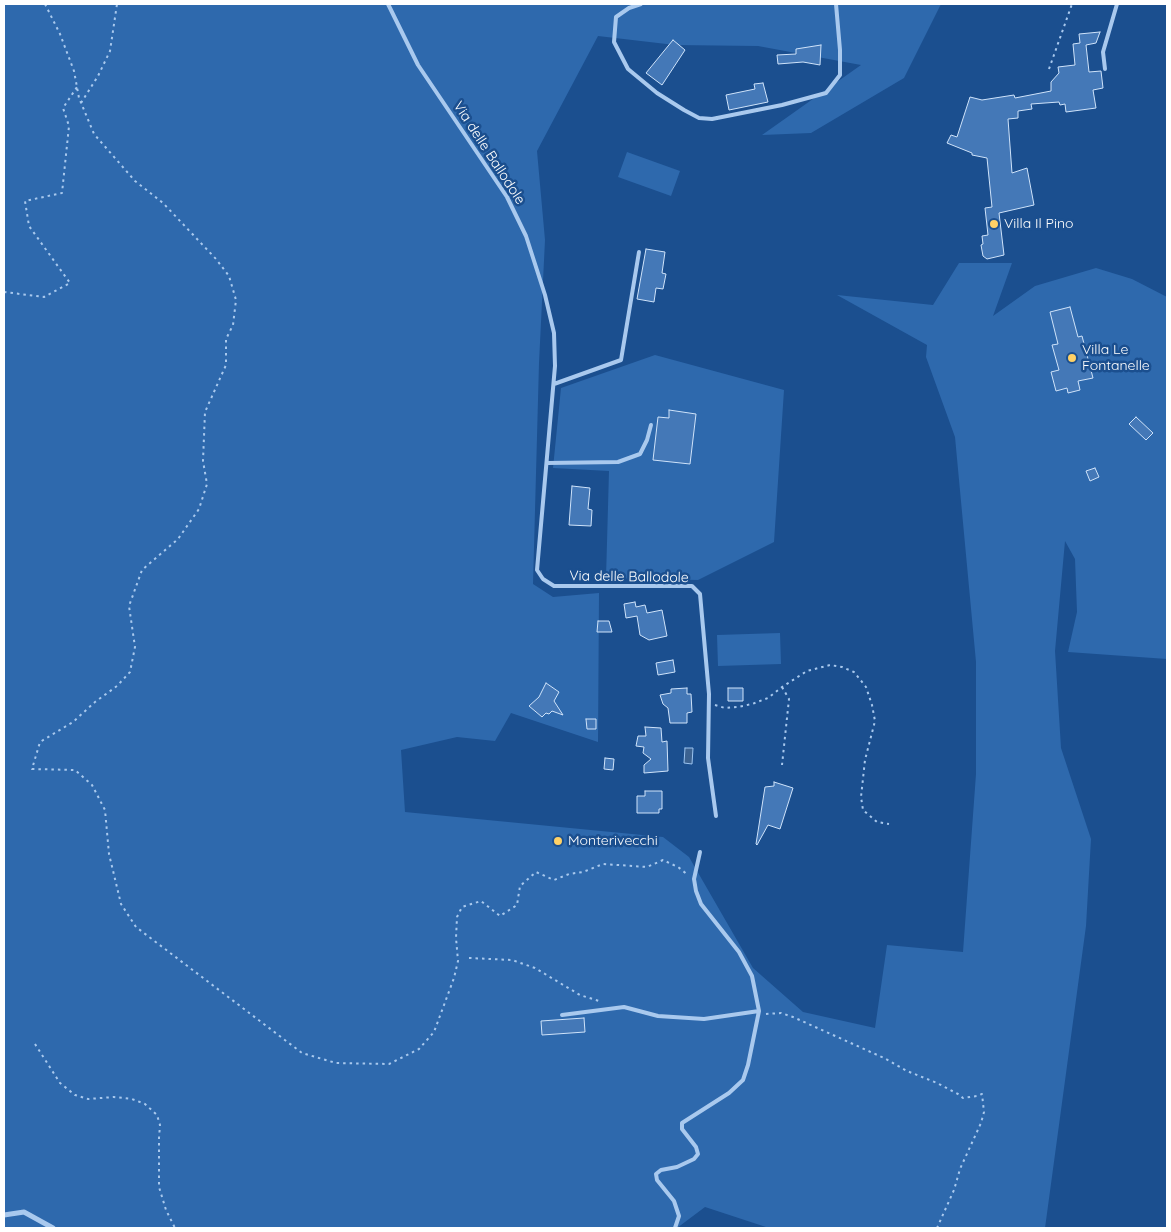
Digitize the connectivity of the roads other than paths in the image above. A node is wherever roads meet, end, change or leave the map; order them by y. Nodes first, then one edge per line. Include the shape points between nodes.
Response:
1 (388, 4) edge
2 (641, 4) edge
3 (836, 4) edge
4 (1116, 4) edge
5 (1105, 69) dead end
6 (639, 252) dead end
7 (554, 384) junction
8 (650, 425) dead end
9 (547, 463) junction
10 (716, 816) dead end
11 (700, 852) dead end
12 (759, 1011) junction
13 (562, 1015) dead end
14 (4, 1215) edge
15 (53, 1228) edge
16 (675, 1228) edge

1 - 7 lane, Via delle Ballodole via 418,65 507,197 526,236 554,332
2 - 3 lane via 616,17 614,42 628,69 684,110 700,118 712,119 826,93 840,75
4 - 5 lane via 1103,52
6 - 7 lane via 621,360
7 - 9 lane, Via delle Ballodole
8 - 9 lane via 640,454 618,462
9 - 10 lane, Via delle Ballodole via 537,570 543,579 554,586 569,588 692,586 700,594 708,703 708,758
11 - 12 lane via 694,879 696,891 701,904 739,952 752,976
12 - 13 lane via 704,1019 658,1016 624,1007
12 - 16 lane via 743,1080 729,1093 682,1123 682,1129 698,1154 694,1159 656,1174 674,1201 679,1216
14 - 15 street via 24,1212

